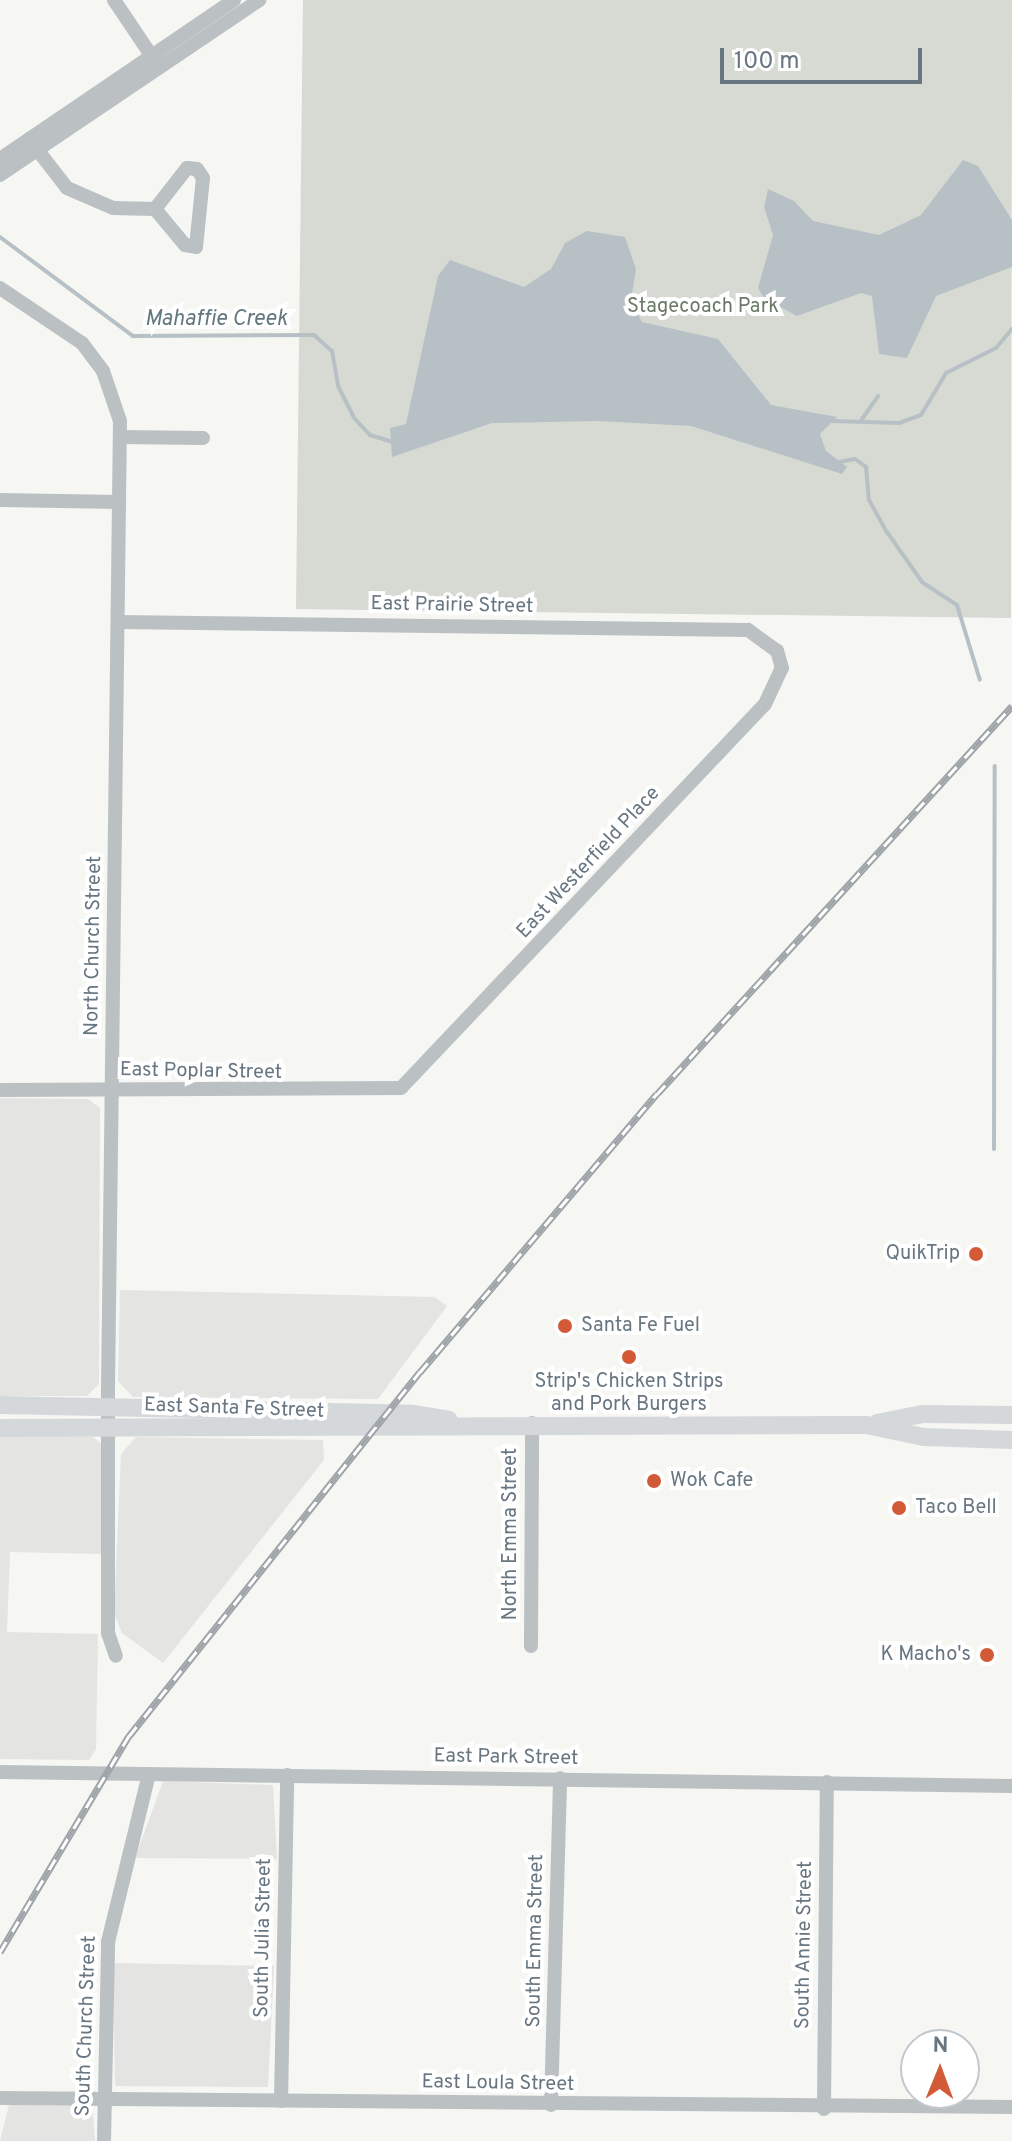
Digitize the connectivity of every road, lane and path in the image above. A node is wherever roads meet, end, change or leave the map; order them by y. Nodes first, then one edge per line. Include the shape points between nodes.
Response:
1 (114, 0) edge
2 (234, 0) edge
3 (259, 0) edge
4 (156, 62) junction
5 (33, 145) junction
6 (0, 159) edge
7 (0, 175) edge
8 (155, 209) junction
9 (0, 288) edge
10 (120, 437) junction
11 (203, 438) dead end
12 (0, 500) edge
13 (119, 502) junction
14 (118, 622) junction
15 (777, 651) joint
16 (401, 1088) joint
17 (0, 1090) edge
18 (112, 1091) junction
19 (0, 1405) edge
20 (111, 1405) junction
21 (1012, 1415) edge
22 (532, 1423) junction
23 (467, 1424) junction
24 (866, 1425) junction
25 (0, 1428) edge
26 (113, 1430) junction
27 (1012, 1440) edge
28 (531, 1646) dead end
29 (116, 1656) dead end
30 (0, 1772) edge
31 (149, 1774) junction
32 (287, 1775) junction
33 (560, 1778) junction
34 (827, 1782) junction
35 (1012, 1786) edge
36 (0, 2098) edge
37 (105, 2099) junction
38 (281, 2101) junction
39 (551, 2105) junction
40 (1012, 2105) edge
41 (824, 2109) junction
42 (104, 2141) edge

1 - 4 street
2 - 4 street
3 - 4 street
4 - 5 street
5 - 6 street
5 - 7 street
5 - 8 street via 86,199
8 - 8 street via 185,245 196,247 203,209 197,169 187,168
9 - 10 street, North Church Street via 92,354 114,395
10 - 11 street
10 - 13 street, North Church Street
12 - 13 street
13 - 14 street, North Church Street
14 - 15 street, East Prairie Street via 748,630
14 - 18 street, North Church Street
15 - 16 street, East Westerfield Place via 779,684 765,704 422,1074
16 - 18 street, East Poplar Street
17 - 18 street, East Poplar Street
18 - 20 street, North Church Street
19 - 20 main road, East Santa Fe Street
20 - 23 main road, East Santa Fe Street via 413,1414
20 - 26 street, North Church Street
21 - 24 main road, East Santa Fe Street via 923,1414
22 - 23 main road, East Santa Fe Street
22 - 24 main road, East Santa Fe Street
22 - 28 street, North Emma Street
23 - 26 main road, East Santa Fe Street via 415,1431
24 - 27 main road, East Santa Fe Street via 924,1437
25 - 26 main road, East Santa Fe Street
26 - 29 street, North Church Street via 108,1633
30 - 31 street, East Park Street
31 - 32 street, East Park Street
31 - 37 street, South Church Street via 108,1942
32 - 33 street, East Park Street
32 - 38 street, South Julia Street
33 - 34 street, East Park Street
33 - 39 street, South Emma Street
34 - 35 street, East Park Street
34 - 41 street, South Annie Street
36 - 37 street, East Loula Street
37 - 38 street, East Loula Street
37 - 42 street, South Church Street
38 - 39 street, East Loula Street
39 - 41 street, East Loula Street
40 - 41 street, East Loula Street

